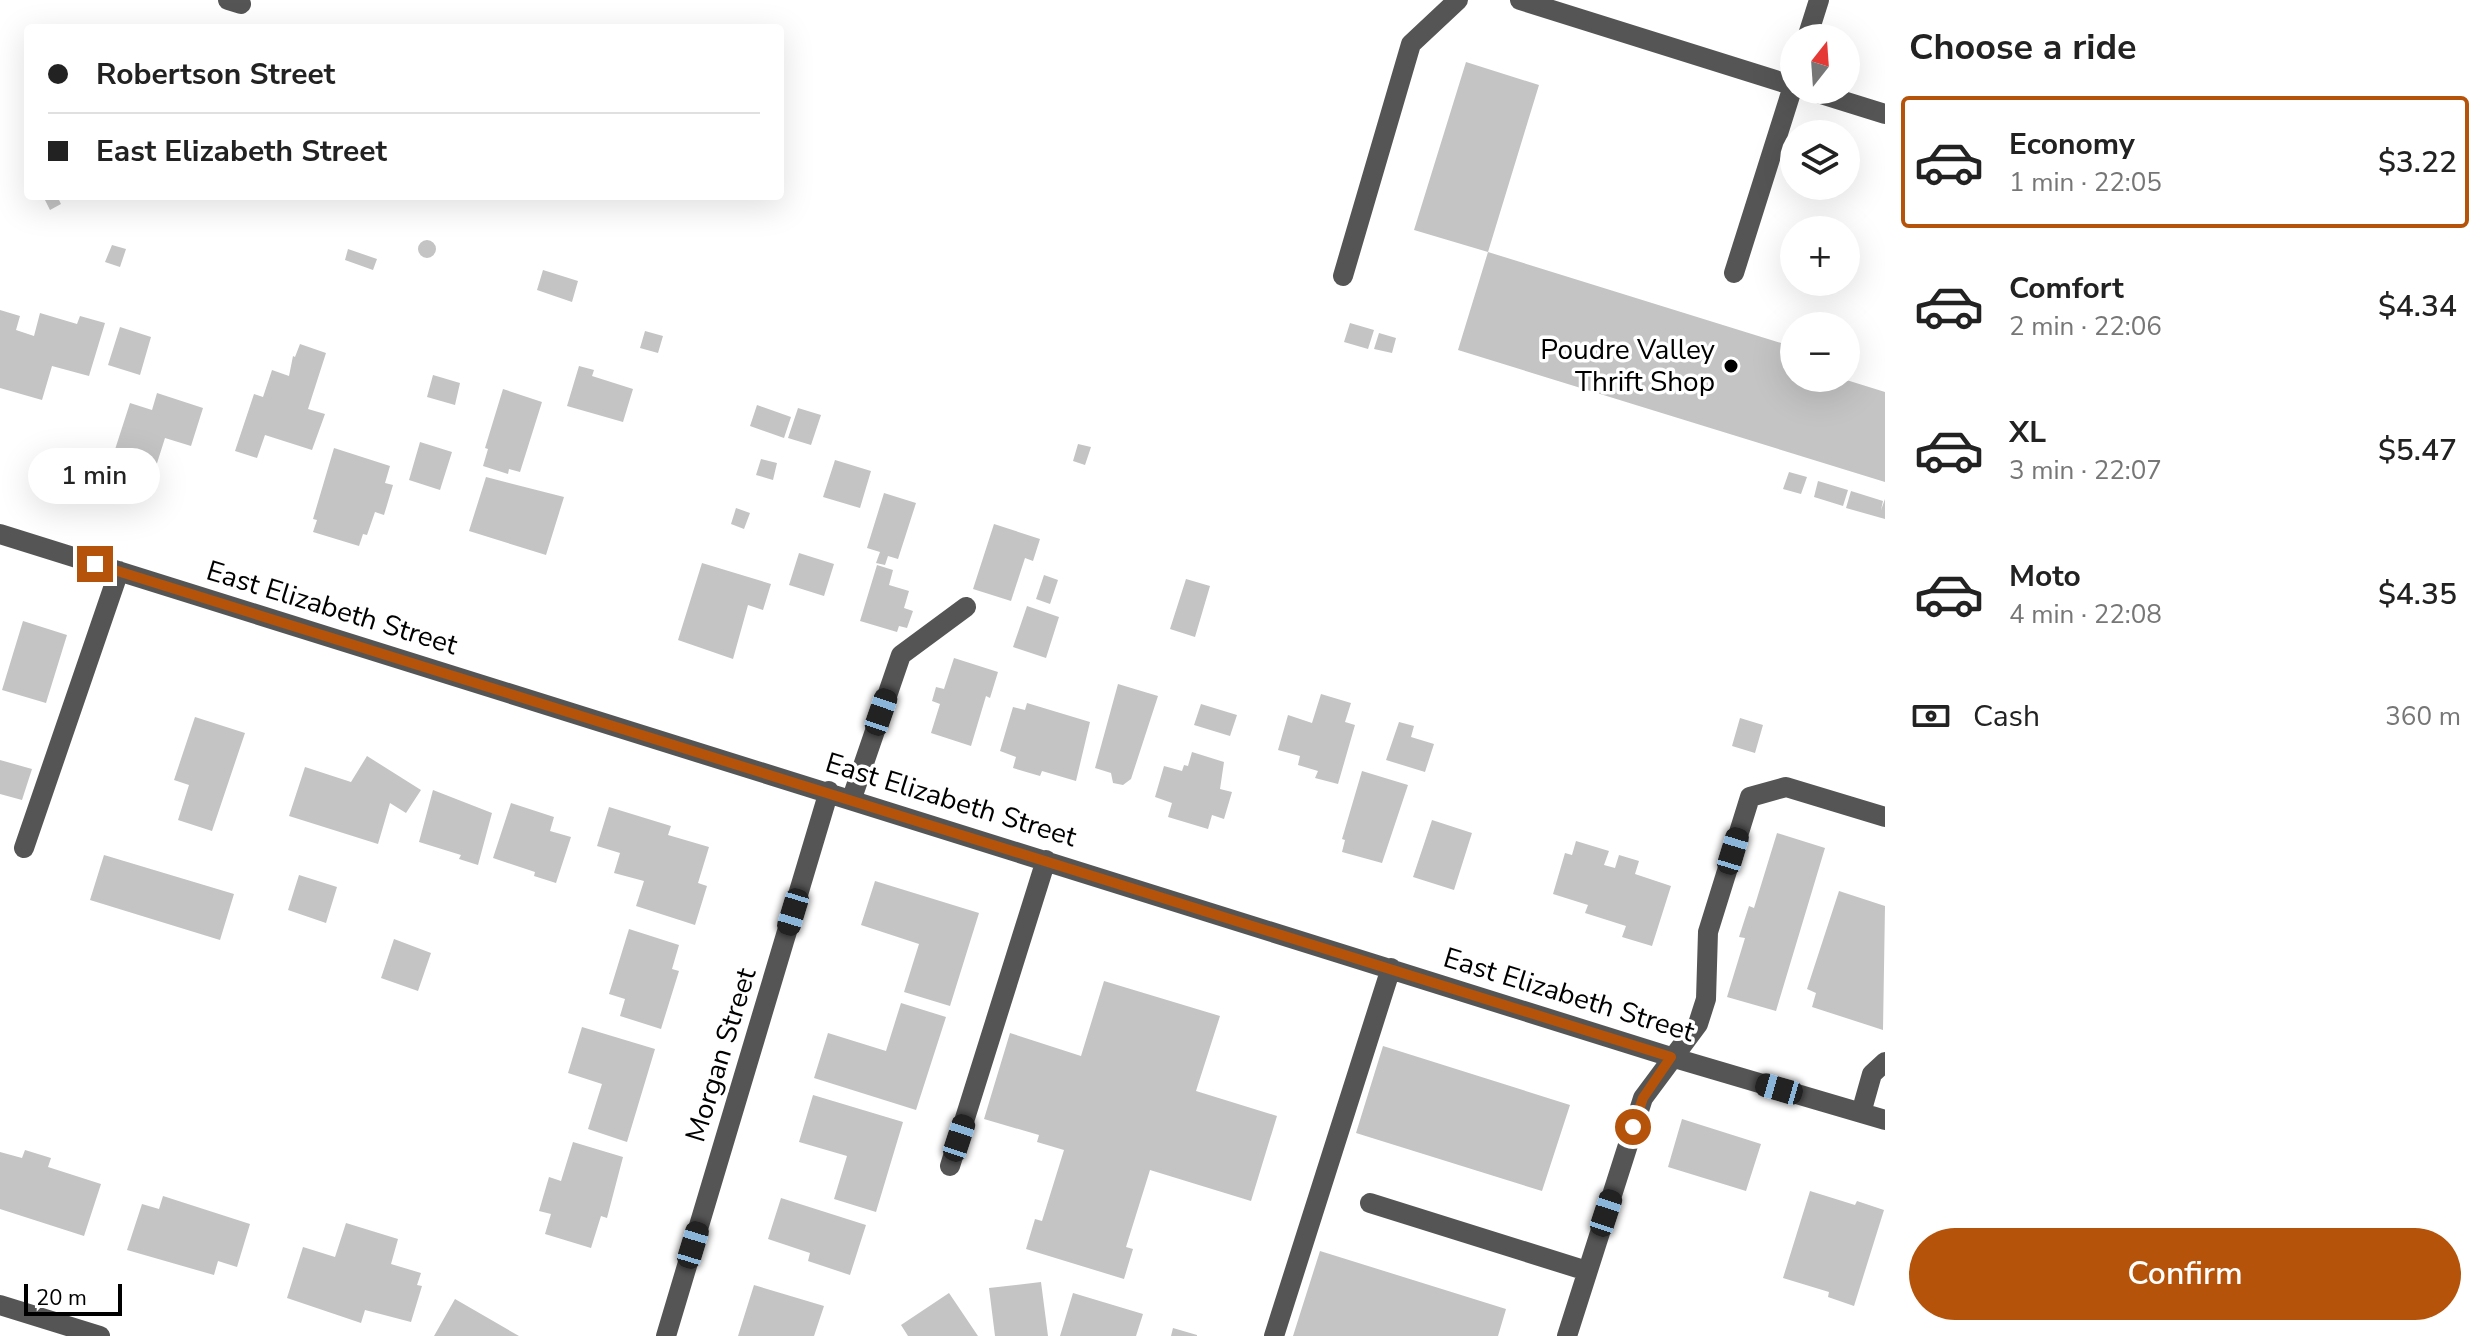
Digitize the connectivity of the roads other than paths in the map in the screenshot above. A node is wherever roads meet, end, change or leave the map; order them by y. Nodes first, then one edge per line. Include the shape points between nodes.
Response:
1 (1458, 0) edge
2 (1520, 0) edge
3 (1819, 0) edge
4 (1811, 24) edge
5 (1780, 81) edge
6 (1788, 104) edge
7 (1853, 104) edge
8 (1885, 114) edge
9 (1734, 273) dead end
10 (1343, 276) dead end
11 (0, 534) edge
12 (119, 571) junction
13 (966, 607) dead end
14 (829, 791) junction
15 (852, 798) junction
16 (1885, 817) edge
17 (24, 848) dead end
18 (1046, 860) junction
19 (1391, 968) junction
20 (1671, 1057) junction
21 (1885, 1062) edge
22 (1861, 1113) junction
23 (1885, 1120) edge
24 (950, 1166) dead end
25 (1370, 1203) dead end
26 (1587, 1271) junction
27 (0, 1305) edge
28 (100, 1336) edge
29 (666, 1336) edge
30 (1274, 1336) edge
31 (1567, 1336) edge

1 - 10 street via 1411,44
2 - 5 street
3 - 4 street
6 - 9 street
7 - 8 street
11 - 12 street, East Elizabeth Street
12 - 14 street, East Elizabeth Street
12 - 17 street
13 - 15 street via 901,655
14 - 15 street, East Elizabeth Street
14 - 29 street, Morgan Street
15 - 18 street, East Elizabeth Street
16 - 20 street via 1786,787 1750,797 1708,932 1706,999 1698,1024
18 - 19 street, East Elizabeth Street
18 - 24 street
19 - 20 street, East Elizabeth Street
19 - 30 street
20 - 22 street, East Elizabeth Street
20 - 26 street via 1643,1098
21 - 22 street via 1872,1074
22 - 23 street, East Elizabeth Street
25 - 26 street
26 - 31 street
27 - 28 street

